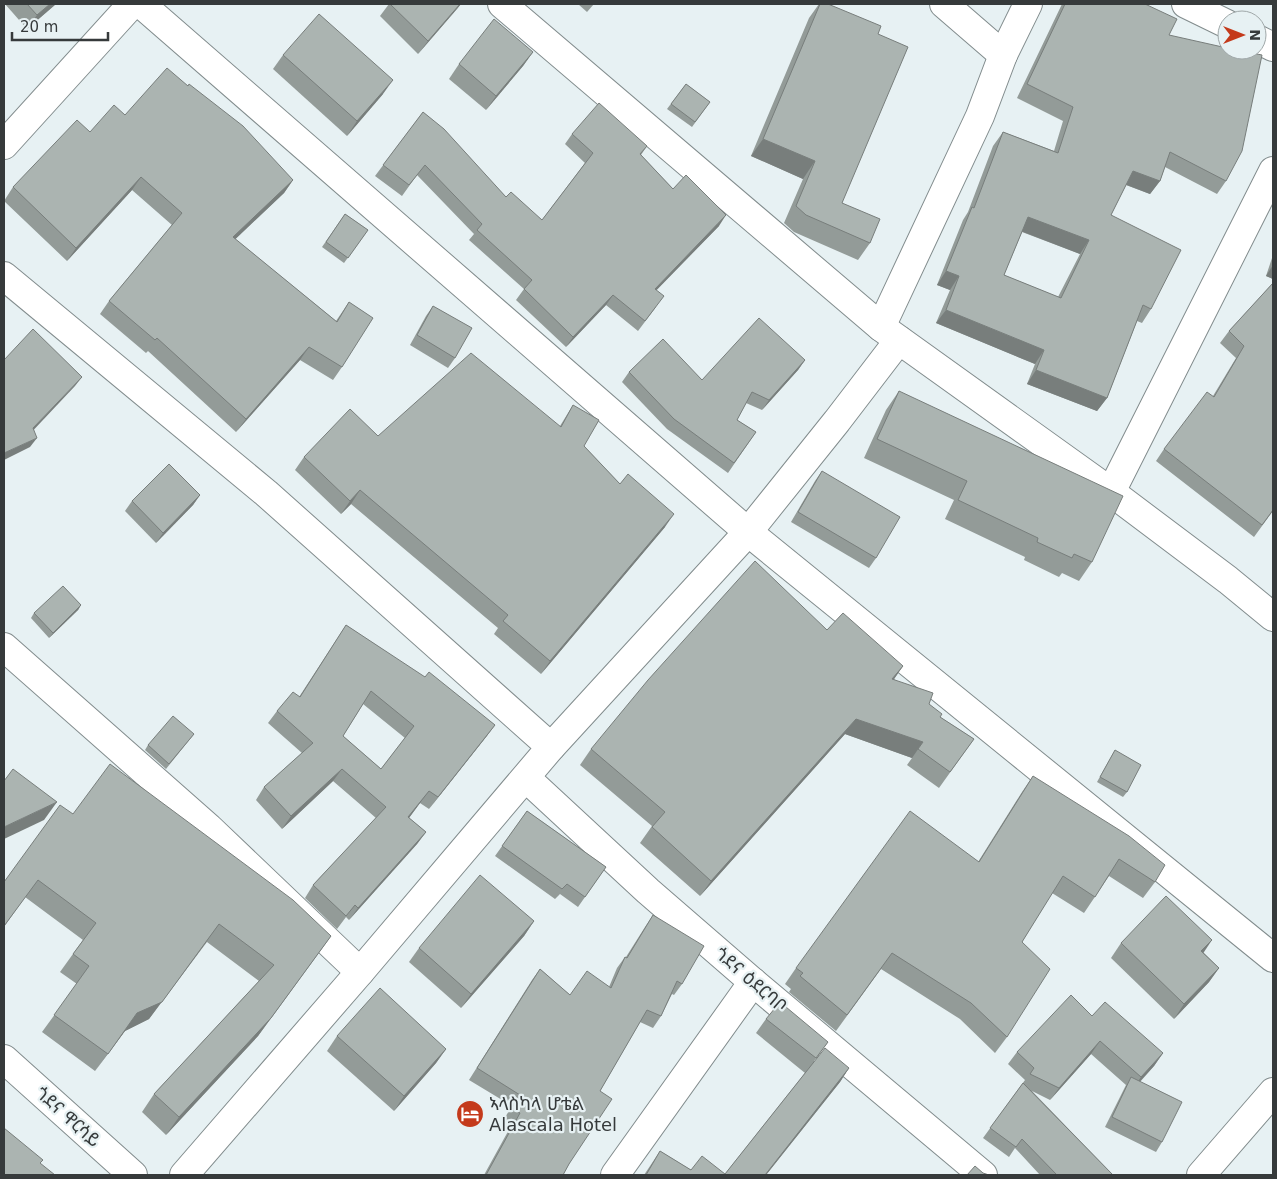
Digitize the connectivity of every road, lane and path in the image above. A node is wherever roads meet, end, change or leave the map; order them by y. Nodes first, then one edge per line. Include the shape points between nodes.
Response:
1 (132, 4) edge
2 (141, 4) edge
3 (502, 4) edge
4 (944, 4) edge
5 (1028, 4) edge
6 (1186, 4) edge
7 (1217, 19) edge
8 (1003, 55) junction
9 (4, 145) edge
10 (1273, 171) edge
11 (4, 276) edge
12 (890, 333) junction
13 (1111, 492) junction
14 (748, 532) junction
15 (1269, 607) edge
16 (4, 646) edge
17 (551, 747) junction
18 (526, 778) junction
19 (1273, 958) edge
20 (360, 972) junction
21 (753, 982) junction
22 (4, 1060) edge
23 (1273, 1092) edge
24 (133, 1175) edge
25 (184, 1175) edge
26 (615, 1175) edge
27 (983, 1175) edge
28 (1201, 1175) edge

1 - 9 street
2 - 14 street
3 - 12 street
4 - 8 street
5 - 8 street
6 - 7 street
8 - 12 street
10 - 13 street
11 - 17 street via 266,492
12 - 13 street
12 - 14 street via 837,421
13 - 15 street
14 - 17 street
14 - 19 street
16 - 20 street via 209,828
17 - 18 street
18 - 20 street
18 - 21 street, ጎደና ዕደርባቦ via 648,891
20 - 25 street
21 - 26 street
21 - 27 street, ጎደና ዕደርባቦ
22 - 24 street, ጎደና ዋርሳይ
23 - 28 street

